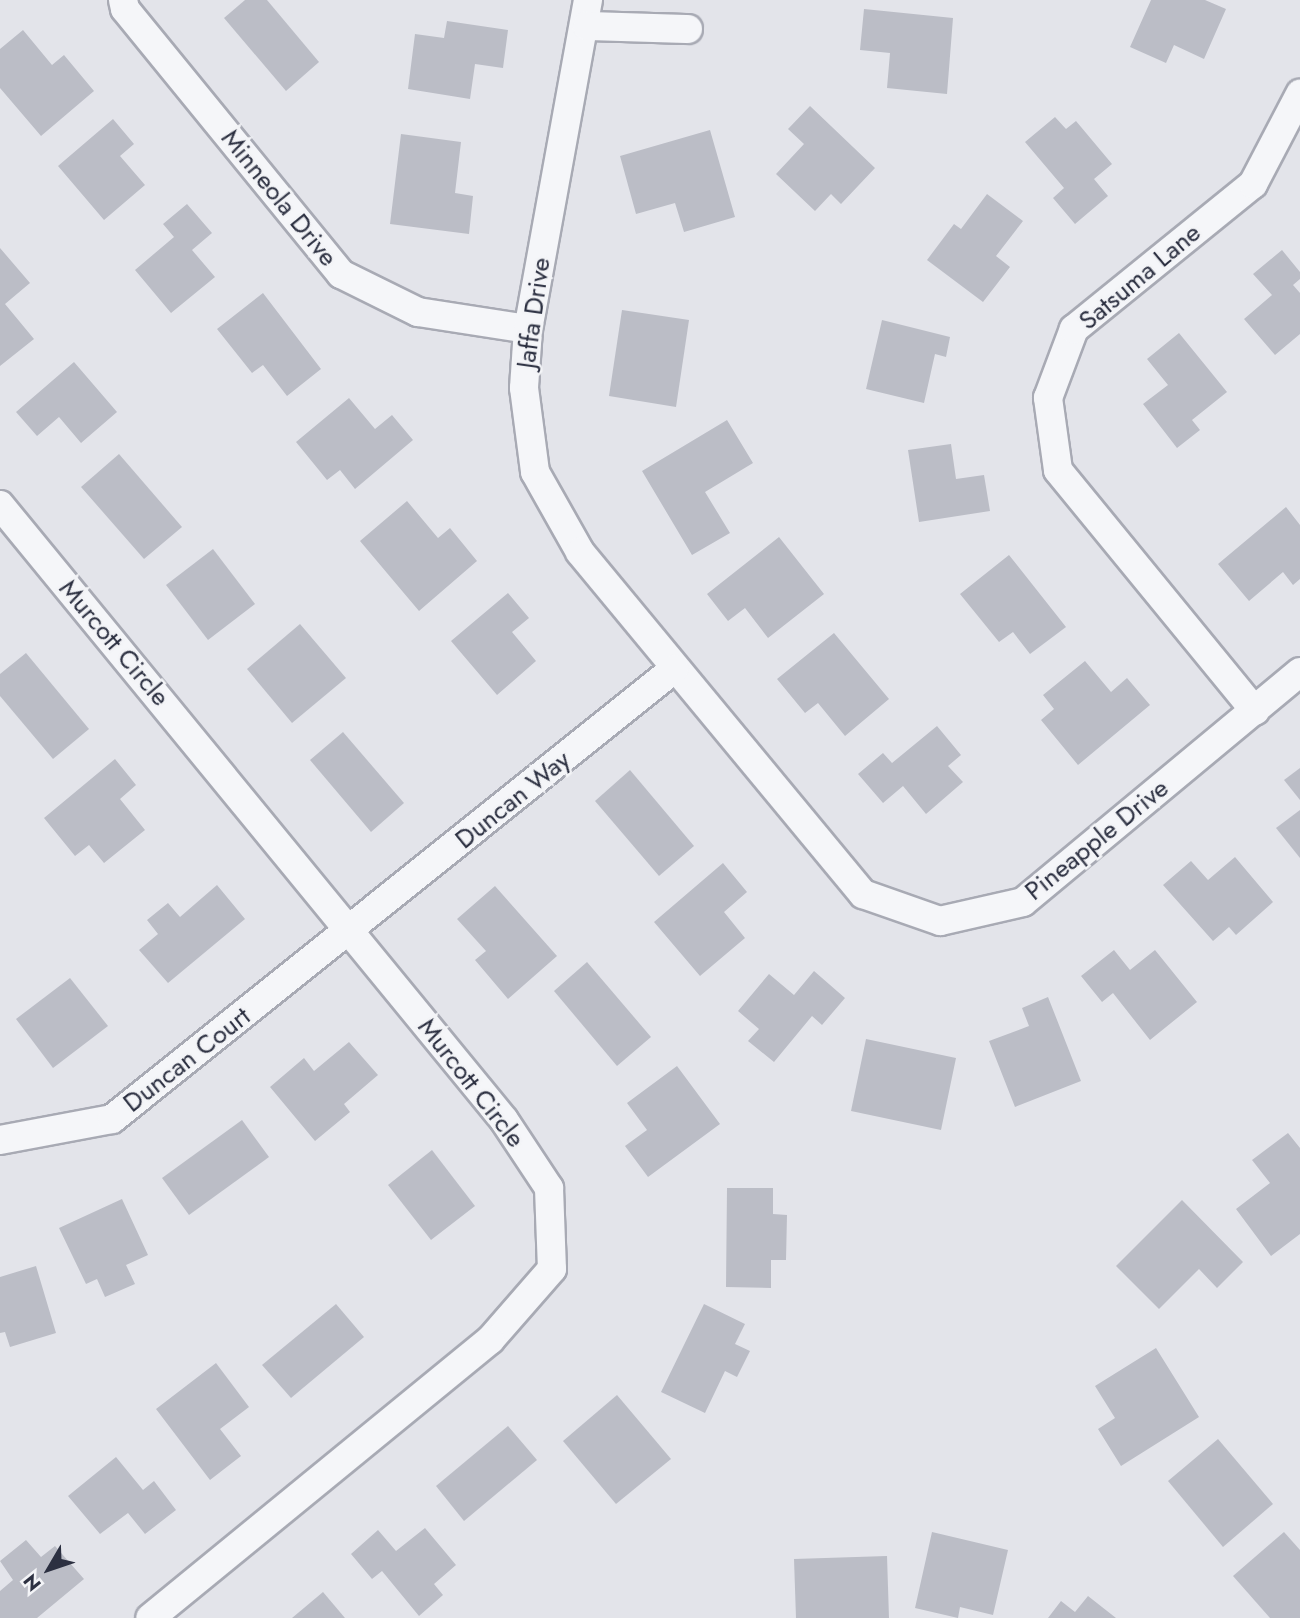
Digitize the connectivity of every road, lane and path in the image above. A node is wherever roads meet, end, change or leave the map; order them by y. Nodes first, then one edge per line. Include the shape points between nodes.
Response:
1 (123, 0) edge
2 (588, 13) edge
3 (688, 29) dead end
4 (1300, 94) edge
5 (528, 329) junction
6 (0, 505) edge
7 (674, 669) junction
8 (1300, 672) edge
9 (1255, 711) junction
10 (351, 931) junction
11 (0, 1140) edge
12 (150, 1618) edge

1 - 5 street, Minneola Drive via 125,9 341,274 418,312
2 - 3 street
2 - 5 street, Jaffa Drive
4 - 9 street, Satsuma Lane via 1253,184 1074,329 1048,398 1058,470
5 - 7 street, Jaffa Drive via 524,388 535,472 580,552
6 - 10 street, Murcott Circle
7 - 9 street, Pineapple Drive via 863,894 940,921 1023,902
7 - 10 street, Duncan Way
8 - 9 street, Pineapple Drive
10 - 11 street, Duncan Court via 112,1119
10 - 12 street, Murcott Circle via 504,1120 549,1188 552,1269 491,1340

